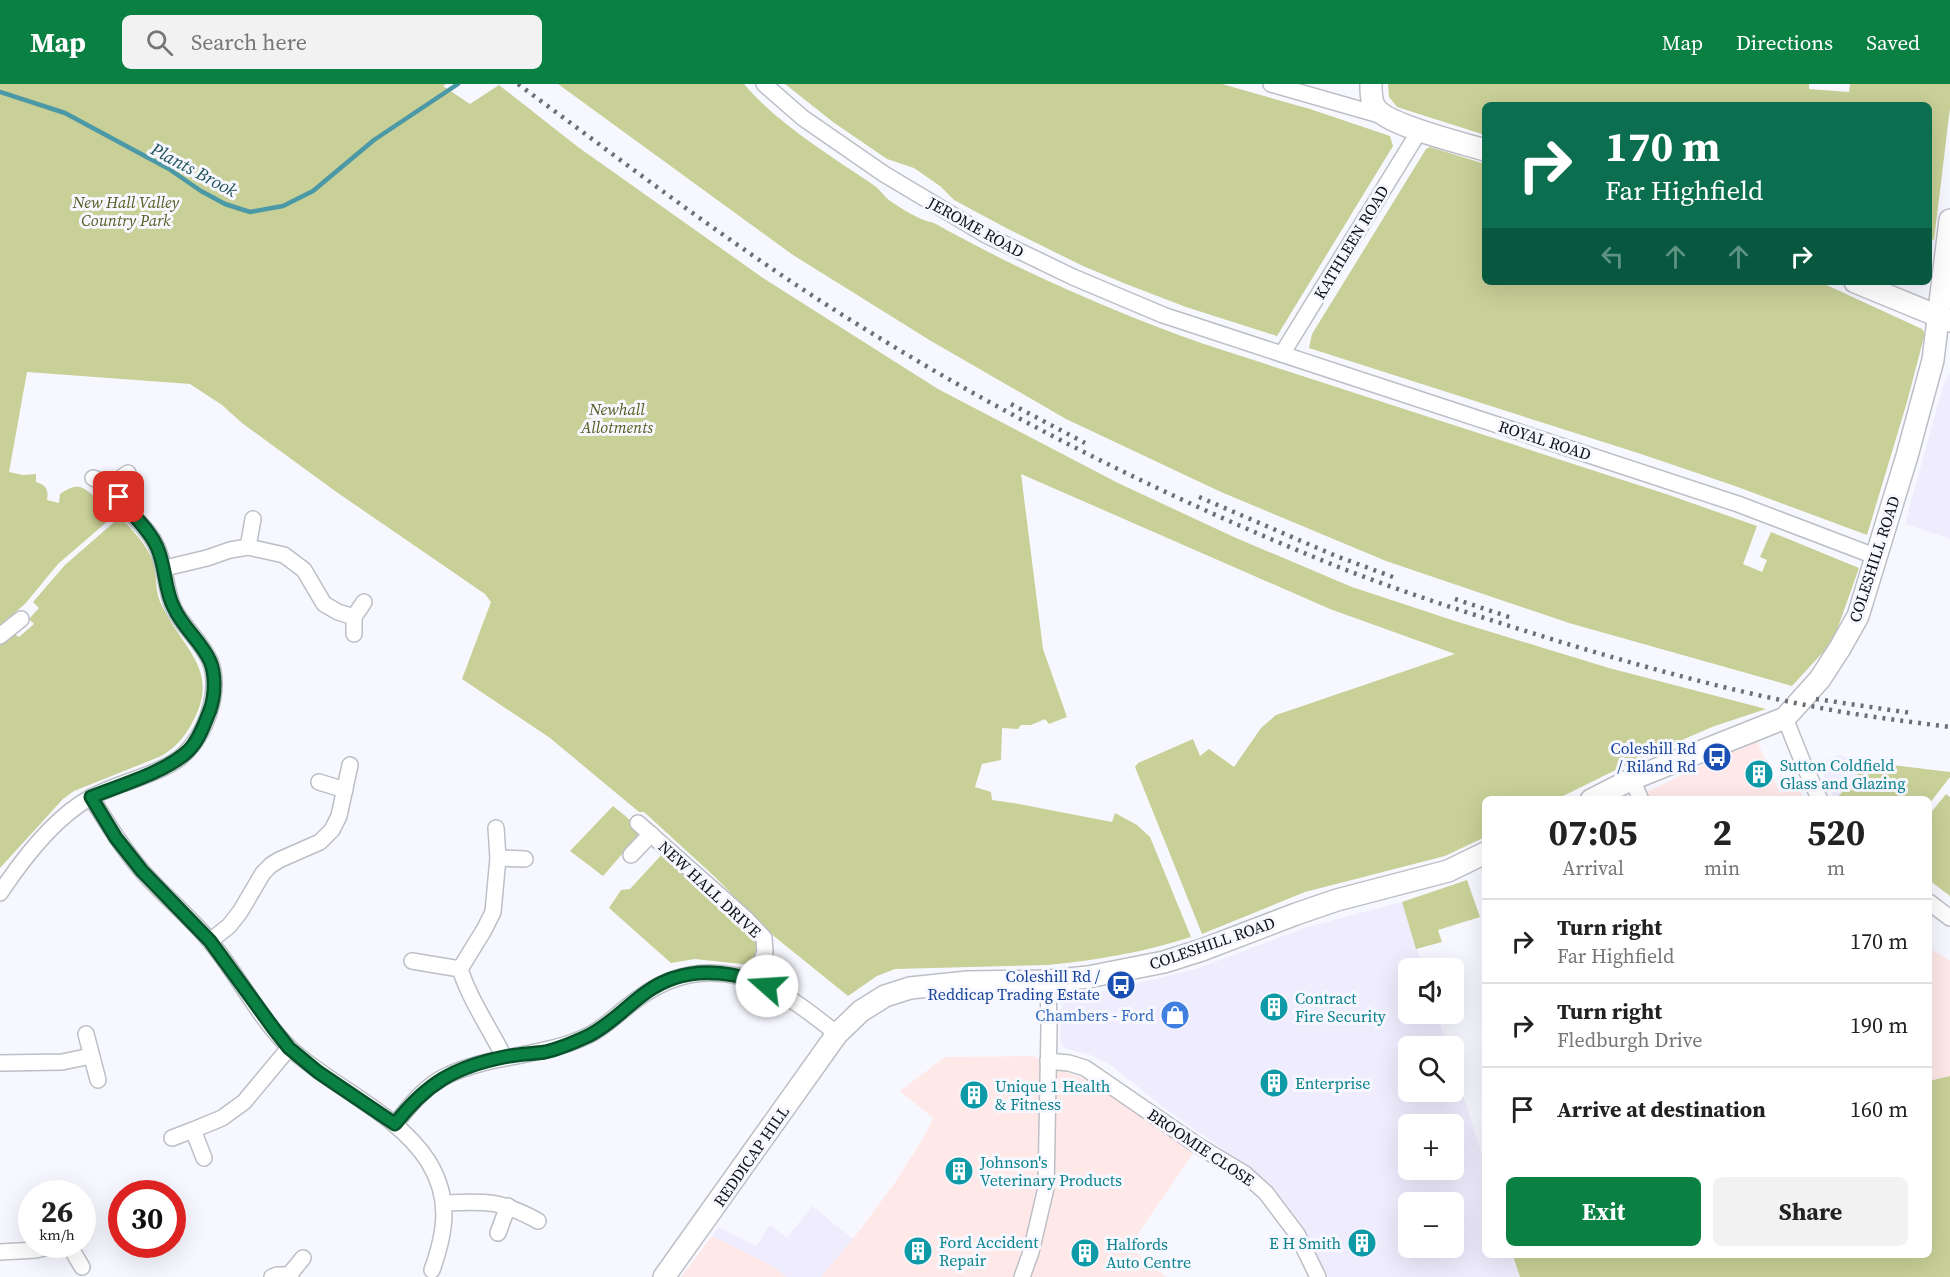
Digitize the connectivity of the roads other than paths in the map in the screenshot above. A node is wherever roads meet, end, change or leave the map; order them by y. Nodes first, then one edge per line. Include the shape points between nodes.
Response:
1 (764, 84) edge
2 (1271, 84) edge
3 (1371, 84) edge
4 (1383, 116) junction
5 (1417, 130) junction
6 (1482, 149) edge
7 (1950, 220) edge
8 (1862, 285) edge
9 (1945, 319) edge
10 (1210, 330) joint
11 (1282, 354) junction
12 (1942, 355) edge
13 (128, 473) dead end
14 (93, 478) dead end
15 (111, 485) junction
16 (253, 519) dead end
17 (248, 547) junction
18 (1877, 557) junction
19 (165, 568) junction
20 (364, 602) dead end
21 (354, 617) junction
22 (21, 619) dead end
23 (354, 634) dead end
24 (0, 636) edge
25 (1785, 718) junction
26 (350, 765) dead end
27 (1632, 778) junction
28 (319, 782) dead end
29 (345, 790) junction
30 (1598, 796) edge
31 (1639, 796) edge
32 (1818, 796) edge
33 (91, 797) junction
34 (638, 823) dead end
35 (496, 828) dead end
36 (651, 834) junction
37 (1482, 854) edge
38 (631, 855) dead end
39 (498, 858) junction
40 (525, 859) dead end
41 (0, 893) edge
42 (1932, 904) edge
43 (1950, 918) edge
44 (210, 941) junction
45 (412, 961) dead end
46 (460, 969) junction
47 (754, 980) junction
48 (1048, 981) junction
49 (86, 1034) dead end
50 (837, 1034) junction
51 (289, 1048) junction
52 (91, 1056) junction
53 (504, 1057) junction
54 (1048, 1061) junction
55 (0, 1063) edge
56 (98, 1080) dead end
57 (395, 1124) junction
58 (193, 1130) junction
59 (172, 1138) dead end
60 (204, 1158) dead end
61 (444, 1203) junction
62 (508, 1206) junction
63 (538, 1221) dead end
64 (498, 1233) dead end
65 (18, 1250) edge
66 (0, 1251) edge
67 (76, 1258) edge
68 (303, 1258) dead end
69 (81, 1267) dead end
70 (432, 1270) dead end
71 (290, 1276) edge
72 (272, 1277) edge
73 (664, 1277) edge
74 (1022, 1277) edge
75 (1318, 1277) edge

1 - 10 street, JEROME ROAD via 803,118 884,174 986,235 1072,277
2 - 4 street
3 - 4 street via 1374,106
4 - 5 street
5 - 6 street
5 - 11 street, KATHLEEN ROAD
7 - 9 street, COLESHILL ROAD
8 - 9 street
9 - 12 street, COLESHILL ROAD
10 - 11 street, ROYAL ROAD
11 - 18 street, ROYAL ROAD via 1738,504
12 - 18 street, COLESHILL ROAD
13 - 15 street
14 - 15 street
15 - 19 street via 144,526
16 - 17 street
17 - 19 street
17 - 21 street via 284,555 297,563 324,604
18 - 25 street, COLESHILL ROAD via 1858,616 1840,648 1820,679
19 - 33 street via 173,608 211,663 213,703 190,749 175,762
20 - 21 street
21 - 23 street
22 - 24 street
25 - 27 street, COLESHILL ROAD
25 - 32 street
26 - 29 street
27 - 30 street, COLESHILL ROAD
27 - 31 street
28 - 29 street
29 - 44 street via 332,831 320,842 271,865 229,926
33 - 41 street via 52,828
33 - 44 street via 142,871
34 - 36 street, NEW HALL DRIVE
35 - 39 street
36 - 38 street, NEW HALL DRIVE
36 - 47 street, NEW HALL DRIVE via 764,938 765,952
37 - 48 street, COLESHILL ROAD via 1448,871 1337,900 1164,962
39 - 40 street
39 - 46 street via 493,912
42 - 43 street
44 - 51 street
45 - 46 street
46 - 53 street via 467,992
47 - 50 street via 779,992
47 - 53 street via 709,973 674,978 647,990 588,1036 547,1051
48 - 50 street, COLESHILL ROAD via 968,982 910,988 885,996 861,1011
48 - 54 street
49 - 52 street
50 - 73 street, REDDICAP HILL
51 - 57 street
51 - 58 street via 244,1102 222,1118
52 - 55 street via 62,1062
52 - 56 street
53 - 57 street via 442,1078 411,1103
54 - 74 street via 1046,1188
54 - 75 street, BROOMIE CLOSE via 1085,1068 1245,1174 1266,1193 1297,1234
57 - 61 street via 429,1162
58 - 59 street
58 - 60 street
61 - 62 street
61 - 70 street via 442,1240
62 - 63 street
62 - 64 street
65 - 66 street
67 - 69 street
68 - 71 street
71 - 72 street

